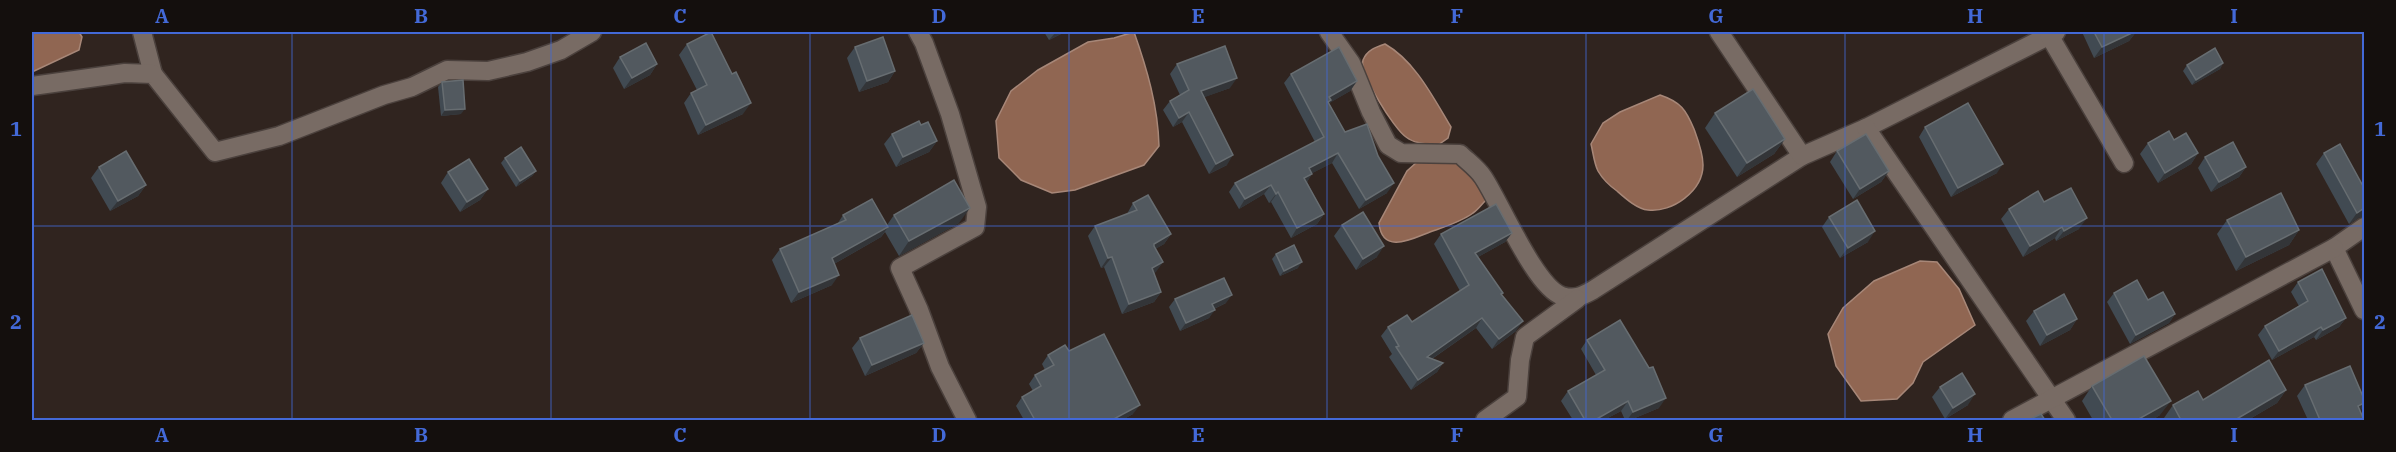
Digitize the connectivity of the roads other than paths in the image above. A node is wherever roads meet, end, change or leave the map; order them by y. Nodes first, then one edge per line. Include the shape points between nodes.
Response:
1 (142, 32) edge
2 (592, 32) edge
3 (918, 32) edge
4 (1329, 32) edge
5 (1719, 32) edge
6 (2052, 33) edge
7 (153, 74) junction
8 (32, 86) edge
9 (1866, 128) junction
10 (1802, 156) junction
11 (2124, 164) dead end
12 (2364, 227) edge
13 (2334, 248) junction
14 (1577, 299) junction
15 (2364, 310) edge
16 (2050, 400) junction
17 (967, 420) edge
18 (1485, 420) edge
19 (2012, 420) edge
20 (2066, 420) edge

1 - 7 street
2 - 7 street via 561,50 527,62 488,70 447,70 412,87 279,136 215,152
3 - 17 street via 950,114 977,207 975,227 900,268 940,367
4 - 14 street via 1351,63 1388,145 1401,153 1460,154 1482,176 1544,281 1560,296
5 - 10 street
6 - 9 street
6 - 11 street
7 - 8 street via 125,73
9 - 10 street
9 - 16 street
10 - 14 street
12 - 13 street
13 - 15 street
13 - 16 street
14 - 18 street via 1526,337 1516,397
16 - 19 street
16 - 20 street

